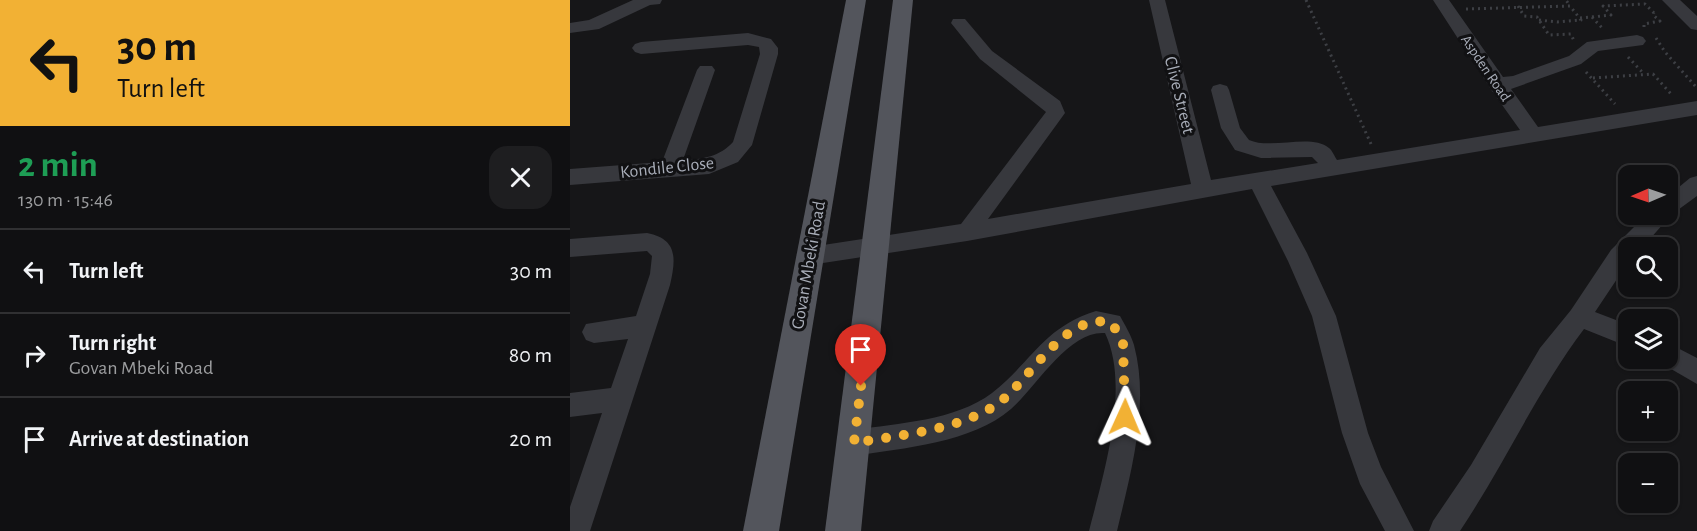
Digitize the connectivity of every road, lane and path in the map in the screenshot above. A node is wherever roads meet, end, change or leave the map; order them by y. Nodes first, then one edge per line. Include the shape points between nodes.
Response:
1 (622, 0) edge
2 (647, 0) edge
3 (654, 0) edge
4 (856, 0) edge
5 (903, 0) edge
6 (1156, 0) edge
7 (1306, 0) edge
8 (1566, 0) edge
9 (1621, 0) edge
10 (1640, 0) edge
11 (1645, 4) junction
12 (1444, 5) edge
13 (1624, 5) junction
14 (1676, 5) edge
15 (1518, 6) junction
16 (1570, 6) junction
17 (1654, 13) junction
18 (1592, 17) junction
19 (1579, 18) junction
20 (1539, 20) junction
21 (605, 21) junction
22 (1565, 22) junction
23 (959, 23) dead end
24 (1697, 25) edge
25 (570, 28) edge
26 (1571, 34) junction
27 (1643, 36) junction
28 (1578, 58) junction
29 (632, 66) dead end
30 (706, 70) dead end
31 (1593, 78) junction
32 (1496, 84) junction
33 (1697, 88) edge
34 (1220, 90) dead end
35 (1692, 109) edge
36 (1628, 120) junction
37 (1533, 135) junction
38 (1378, 161) junction
39 (670, 169) junction
40 (1332, 169) junction
41 (570, 177) edge
42 (1258, 181) junction
43 (1697, 184) edge
44 (1203, 190) junction
45 (1678, 200) edge
46 (1650, 225) edge
47 (967, 232) junction
48 (876, 246) junction
49 (570, 248) edge
50 (810, 256) junction
51 (1579, 317) junction
52 (644, 326) junction
53 (594, 332) dead end
54 (1618, 332) edge
55 (1678, 360) edge
56 (1697, 372) edge
57 (620, 399) junction
58 (570, 405) edge
59 (854, 443) junction
60 (578, 504) edge
61 (576, 531) edge
62 (761, 531) edge
63 (843, 531) edge
64 (1103, 531) edge
65 (1400, 531) edge
66 (1443, 531) edge

1 - 21 street
2 - 3 street
2 - 21 street
4 - 50 main road, Govan Mbeki Road
5 - 48 main road
6 - 44 street, Clive Street
7 - 38 path
8 - 16 path
9 - 13 path
10 - 11 path
11 - 13 path
11 - 17 path
12 - 15 path
12 - 32 street, Aspden Road
13 - 18 path via 1604,6 1611,15
14 - 17 path
14 - 24 street
15 - 16 path
15 - 20 path via 1524,16 1537,16
16 - 19 path
17 - 27 path via 1660,21 1644,24
18 - 19 path
18 - 27 path via 1603,30
19 - 22 path
20 - 22 path
20 - 26 path via 1549,35
21 - 25 street
22 - 26 path
23 - 47 street via 986,55 1053,106 1056,113
26 - 28 path
27 - 28 street via 1593,46
27 - 33 path via 1665,52
28 - 31 path
28 - 32 street via 1515,82
29 - 39 street, Kondile Close via 645,41 748,39 759,40 769,48 738,152 720,163
30 - 39 street
31 - 35 path via 1653,74
31 - 36 path
32 - 37 street, Aspden Road
34 - 40 street via 1235,137 1245,147 1259,151 1315,150 1322,153
35 - 36 street
36 - 37 street
37 - 38 street
38 - 40 street
39 - 41 street, Kondile Close
40 - 42 street
42 - 44 street
42 - 65 street via 1324,316 1355,433 1370,474
43 - 45 street
44 - 47 street
46 - 51 street via 1619,256
47 - 48 street
48 - 50 street
48 - 59 main road
49 - 52 street via 647,242 662,250 663,268
50 - 62 main road, Govan Mbeki Road
51 - 54 street
51 - 66 street via 1543,365 1508,430
52 - 53 street
52 - 57 street
55 - 56 street
57 - 58 street
57 - 60 street
59 - 63 main road
59 - 64 street via 928,430 987,411 1066,336 1093,321 1112,323 1123,343 1126,400 1118,471
60 - 61 street

